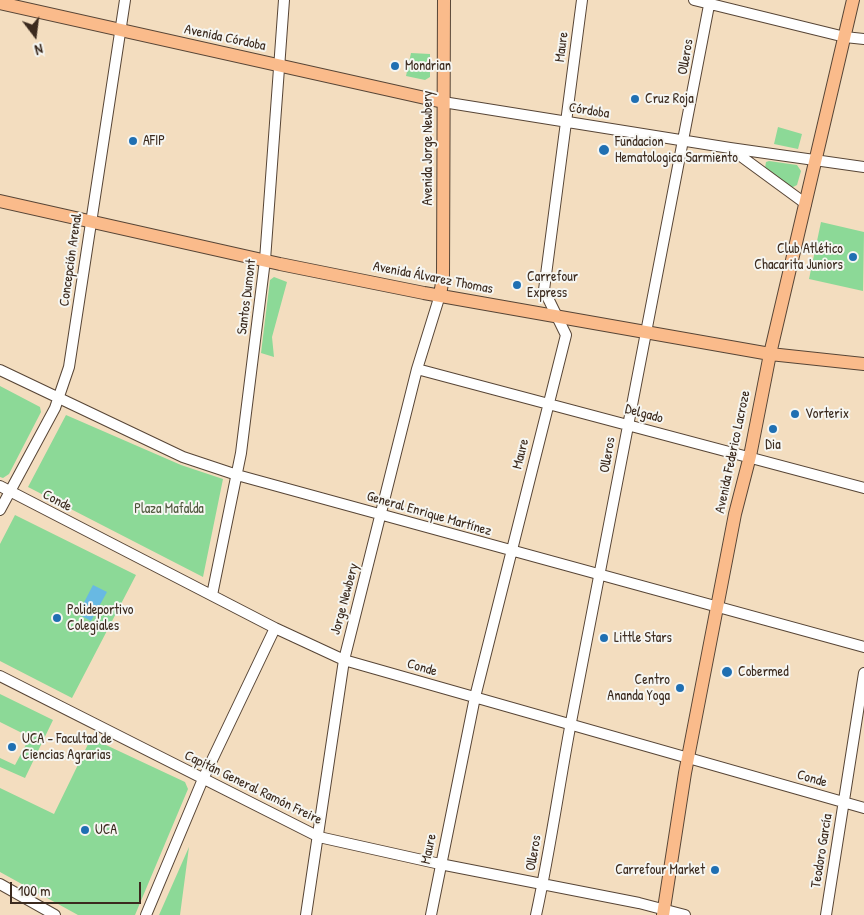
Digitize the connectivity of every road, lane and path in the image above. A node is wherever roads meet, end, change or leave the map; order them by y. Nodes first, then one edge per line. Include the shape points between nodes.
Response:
1 (125, 0) edge
2 (284, 0) edge
3 (444, 0) edge
4 (582, 0) edge
5 (694, 0) edge
6 (853, 0) edge
7 (710, 2) edge
8 (0, 4) edge
9 (120, 31) junction
10 (845, 37) junction
11 (864, 39) edge
12 (279, 65) junction
13 (443, 102) junction
14 (567, 121) junction
15 (684, 140) junction
16 (730, 148) junction
17 (816, 161) junction
18 (864, 166) edge
19 (0, 201) edge
20 (806, 204) junction
21 (91, 221) junction
22 (266, 260) junction
23 (440, 295) junction
24 (557, 316) junction
25 (644, 333) junction
26 (770, 354) junction
27 (864, 364) edge
28 (417, 368) junction
29 (0, 370) edge
30 (59, 397) junction
31 (548, 404) junction
32 (627, 423) junction
33 (750, 456) junction
34 (238, 475) junction
35 (0, 486) edge
36 (864, 488) edge
37 (10, 492) junction
38 (0, 510) edge
39 (382, 514) junction
40 (512, 551) junction
41 (602, 575) junction
42 (212, 595) junction
43 (718, 606) junction
44 (275, 628) junction
45 (864, 647) edge
46 (344, 660) junction
47 (864, 673) edge
48 (0, 676) edge
49 (475, 697) junction
50 (571, 724) junction
51 (688, 758) junction
52 (203, 779) junction
53 (843, 802) junction
54 (864, 808) edge
55 (319, 837) junction
56 (440, 864) junction
57 (0, 884) edge
58 (542, 884) junction
59 (664, 912) edge
60 (55, 915) edge
61 (146, 915) edge
62 (306, 915) edge
63 (431, 915) edge
64 (536, 915) edge
65 (685, 915) edge
66 (826, 915) edge

1 - 9 street, Concepción Arenal
2 - 12 street, Santos Dumont
3 - 13 main road, Avenida Jorge Newbery
4 - 14 street, Maure
5 - 7 street
6 - 10 main road, Avenida Federico Lacroze
7 - 10 street
7 - 15 street, Olleros
8 - 9 main road, Avenida Córdoba
9 - 12 main road, Avenida Córdoba
9 - 21 street, Concepción Arenal
10 - 11 street
10 - 17 main road, Avenida Federico Lacroze
12 - 13 main road, Avenida Córdoba
12 - 22 street, Santos Dumont
13 - 14 street, Córdoba
13 - 23 main road, Avenida Jorge Newbery via 443,277
14 - 15 street, Córdoba
14 - 24 street, Maure via 544,290
15 - 16 street, Córdoba
15 - 25 street, Olleros
16 - 17 street, Córdoba
16 - 20 street, Córdoba
17 - 18 street, Córdoba
17 - 20 main road, Avenida Federico Lacroze
19 - 21 main road, Avenida Álvarez Thomas
20 - 26 main road, Avenida Federico Lacroze
21 - 22 main road, Avenida Álvarez Thomas
21 - 30 street, Concepción Arenal via 69,367
22 - 23 main road, Avenida Álvarez Thomas
22 - 34 street, Santos Dumont
23 - 24 main road, Avenida Álvarez Thomas
23 - 28 street, Jorge Newbery
24 - 25 main road, Avenida Álvarez Thomas
24 - 31 street, Maure via 566,335
25 - 26 main road, Avenida Álvarez Thomas
25 - 32 street, Olleros
26 - 27 main road, Avenida Álvarez Thomas
26 - 33 main road, Avenida Federico Lacroze
28 - 31 street, Delgado
28 - 39 street, Jorge Newbery
29 - 30 street, General Enrique Martínez
30 - 34 street, General Enrique Martínez via 183,457
30 - 37 street, Concepción Arenal
31 - 32 street, Delgado
31 - 40 street, Maure
32 - 33 street, Delgado
32 - 41 street, Olleros
33 - 36 street, Delgado
33 - 43 main road, Avenida Federico Lacroze via 735,514
34 - 39 street, General Enrique Martínez
34 - 42 street, Santos Dumont
35 - 37 street, Conde
37 - 38 street, Concepción Arenal
37 - 42 street, Conde
39 - 40 street, General Enrique Martínez
39 - 46 street, Jorge Newbery
40 - 41 street, General Enrique Martínez
40 - 49 street, Maure
41 - 43 street, General Enrique Martínez
41 - 50 street, Olleros
42 - 44 street, Conde
43 - 45 street, General Enrique Martínez
43 - 51 main road, Avenida Federico Lacroze
44 - 46 street, Conde
44 - 52 street
46 - 49 street, Conde
46 - 55 street, Jorge Newbery
47 - 53 street, Teodoro García
48 - 52 street, Capitán General Ramón Freire
49 - 50 street, Conde
49 - 56 street, Maure
50 - 51 street, Conde
50 - 58 street, Olleros
51 - 53 street, Conde
51 - 59 main road, Avenida Federico Lacroze
52 - 55 street, Capitán General Ramón Freire
52 - 61 street
53 - 54 street, Conde
53 - 66 street, Teodoro García
55 - 56 street, Capitán General Ramón Freire
55 - 62 street, Jorge Newbery
56 - 58 street, Capitán General Ramón Freire
56 - 63 street, Maure
57 - 60 street
58 - 59 street, Capitán General Ramón Freire
58 - 64 street, Olleros
59 - 65 street, Capitán General Ramón Freire

